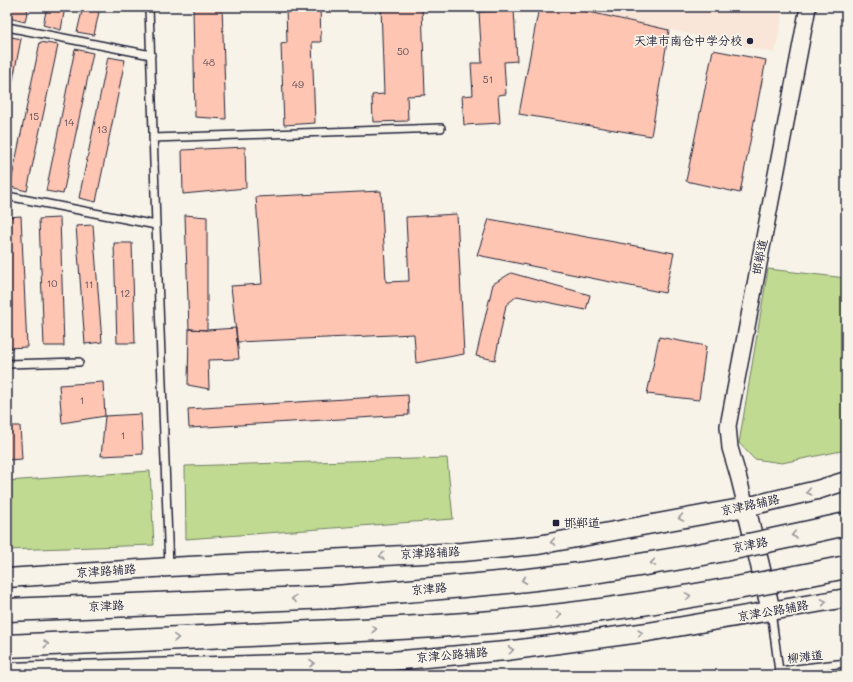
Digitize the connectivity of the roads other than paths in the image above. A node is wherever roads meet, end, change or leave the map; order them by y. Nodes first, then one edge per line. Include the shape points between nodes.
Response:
1 (149, 7) edge
2 (808, 7) edge
3 (7, 27) edge
4 (151, 55) junction
5 (441, 128) dead end
6 (153, 138) junction
7 (7, 196) edge
8 (156, 225) junction
9 (79, 362) dead end
10 (7, 364) edge
11 (846, 481) edge
12 (746, 507) junction
13 (846, 524) edge
14 (169, 567) junction
15 (846, 567) edge
16 (7, 578) edge
17 (846, 598) edge
18 (7, 610) edge
19 (771, 611) junction
20 (7, 646) edge
21 (846, 663) edge
22 (7, 672) edge

1 - 4 lane
2 - 12 street, 邯郸道 via 728,426 730,448
3 - 4 lane
4 - 6 lane
5 - 6 lane
6 - 8 lane
7 - 8 lane
8 - 14 lane
9 - 10 lane
11 -> 12 street, 京津路辅路
12 -> 14 street, 京津路辅路 via 538,544 462,552
12 - 19 street
13 -> 18 main road, 京津路, bridge via 649,564 494,584 333,597
14 - 16 street, 京津路辅路
20 -> 15 main road, bridge via 415,627 562,615 779,581
19 -> 17 street, 京津公路辅路
19 - 21 lane, 柳滩道 via 779,670
22 -> 19 street, 京津公路辅路 via 391,661 506,651 648,632

